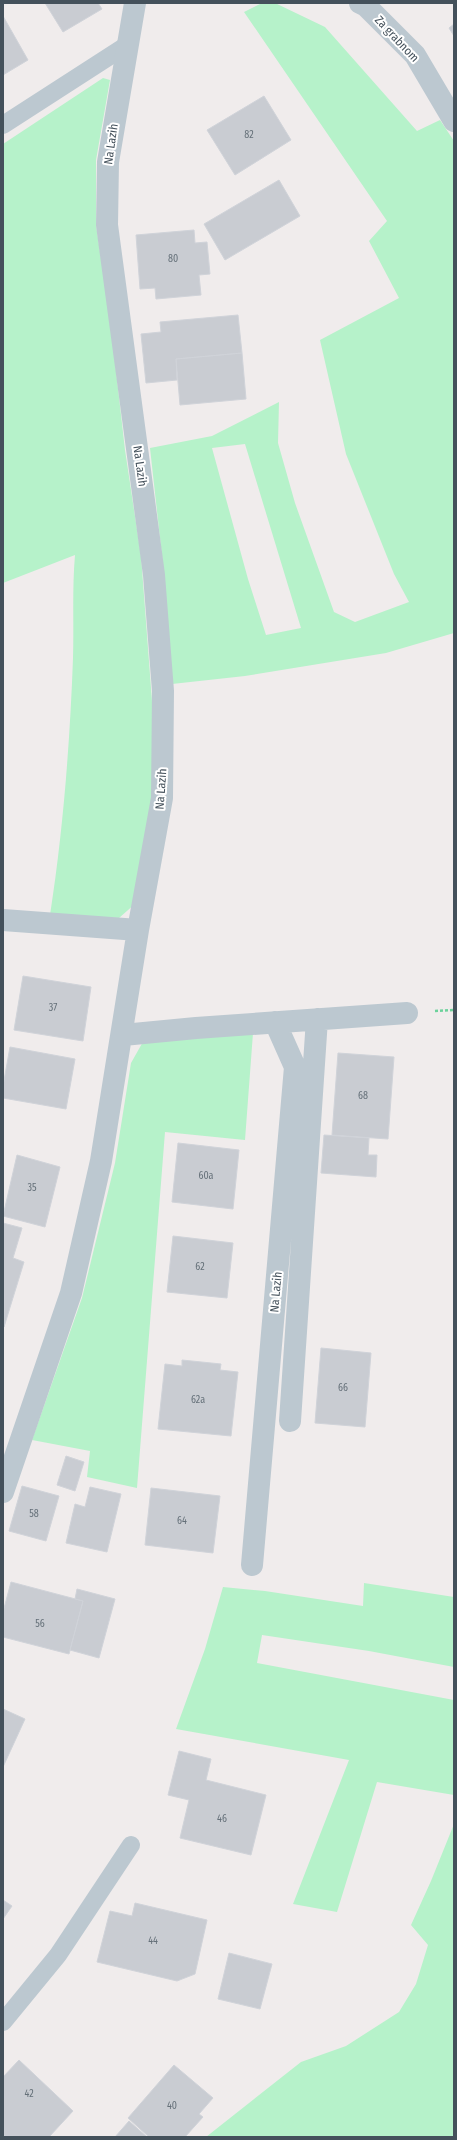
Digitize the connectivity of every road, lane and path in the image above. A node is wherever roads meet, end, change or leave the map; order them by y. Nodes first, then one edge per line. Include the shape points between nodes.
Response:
1 (135, 3) edge
2 (360, 3) edge
3 (127, 45) junction
4 (454, 121) edge
5 (3, 124) edge
6 (3, 920) edge
7 (138, 930) junction
8 (407, 1013) dead end
9 (317, 1019) junction
10 (275, 1022) junction
11 (122, 1035) junction
12 (290, 1421) dead end
13 (3, 1492) edge
14 (252, 1565) dead end
15 (131, 1845) dead end
16 (3, 2022) edge

1 - 3 street, Na Lazih
2 - 4 street, Za grabnom via 415,55
3 - 5 lane
3 - 7 street, Na Lazih via 108,162 107,225 154,575 163,691 162,798
6 - 7 street
7 - 11 street, Na Lazih
8 - 9 street
9 - 10 street
9 - 12 street, Na Lazih
10 - 11 street
10 - 14 street, Na Lazih via 295,1067
11 - 13 street, Na Lazih via 102,1161 71,1292
15 - 16 lane via 58,1955

